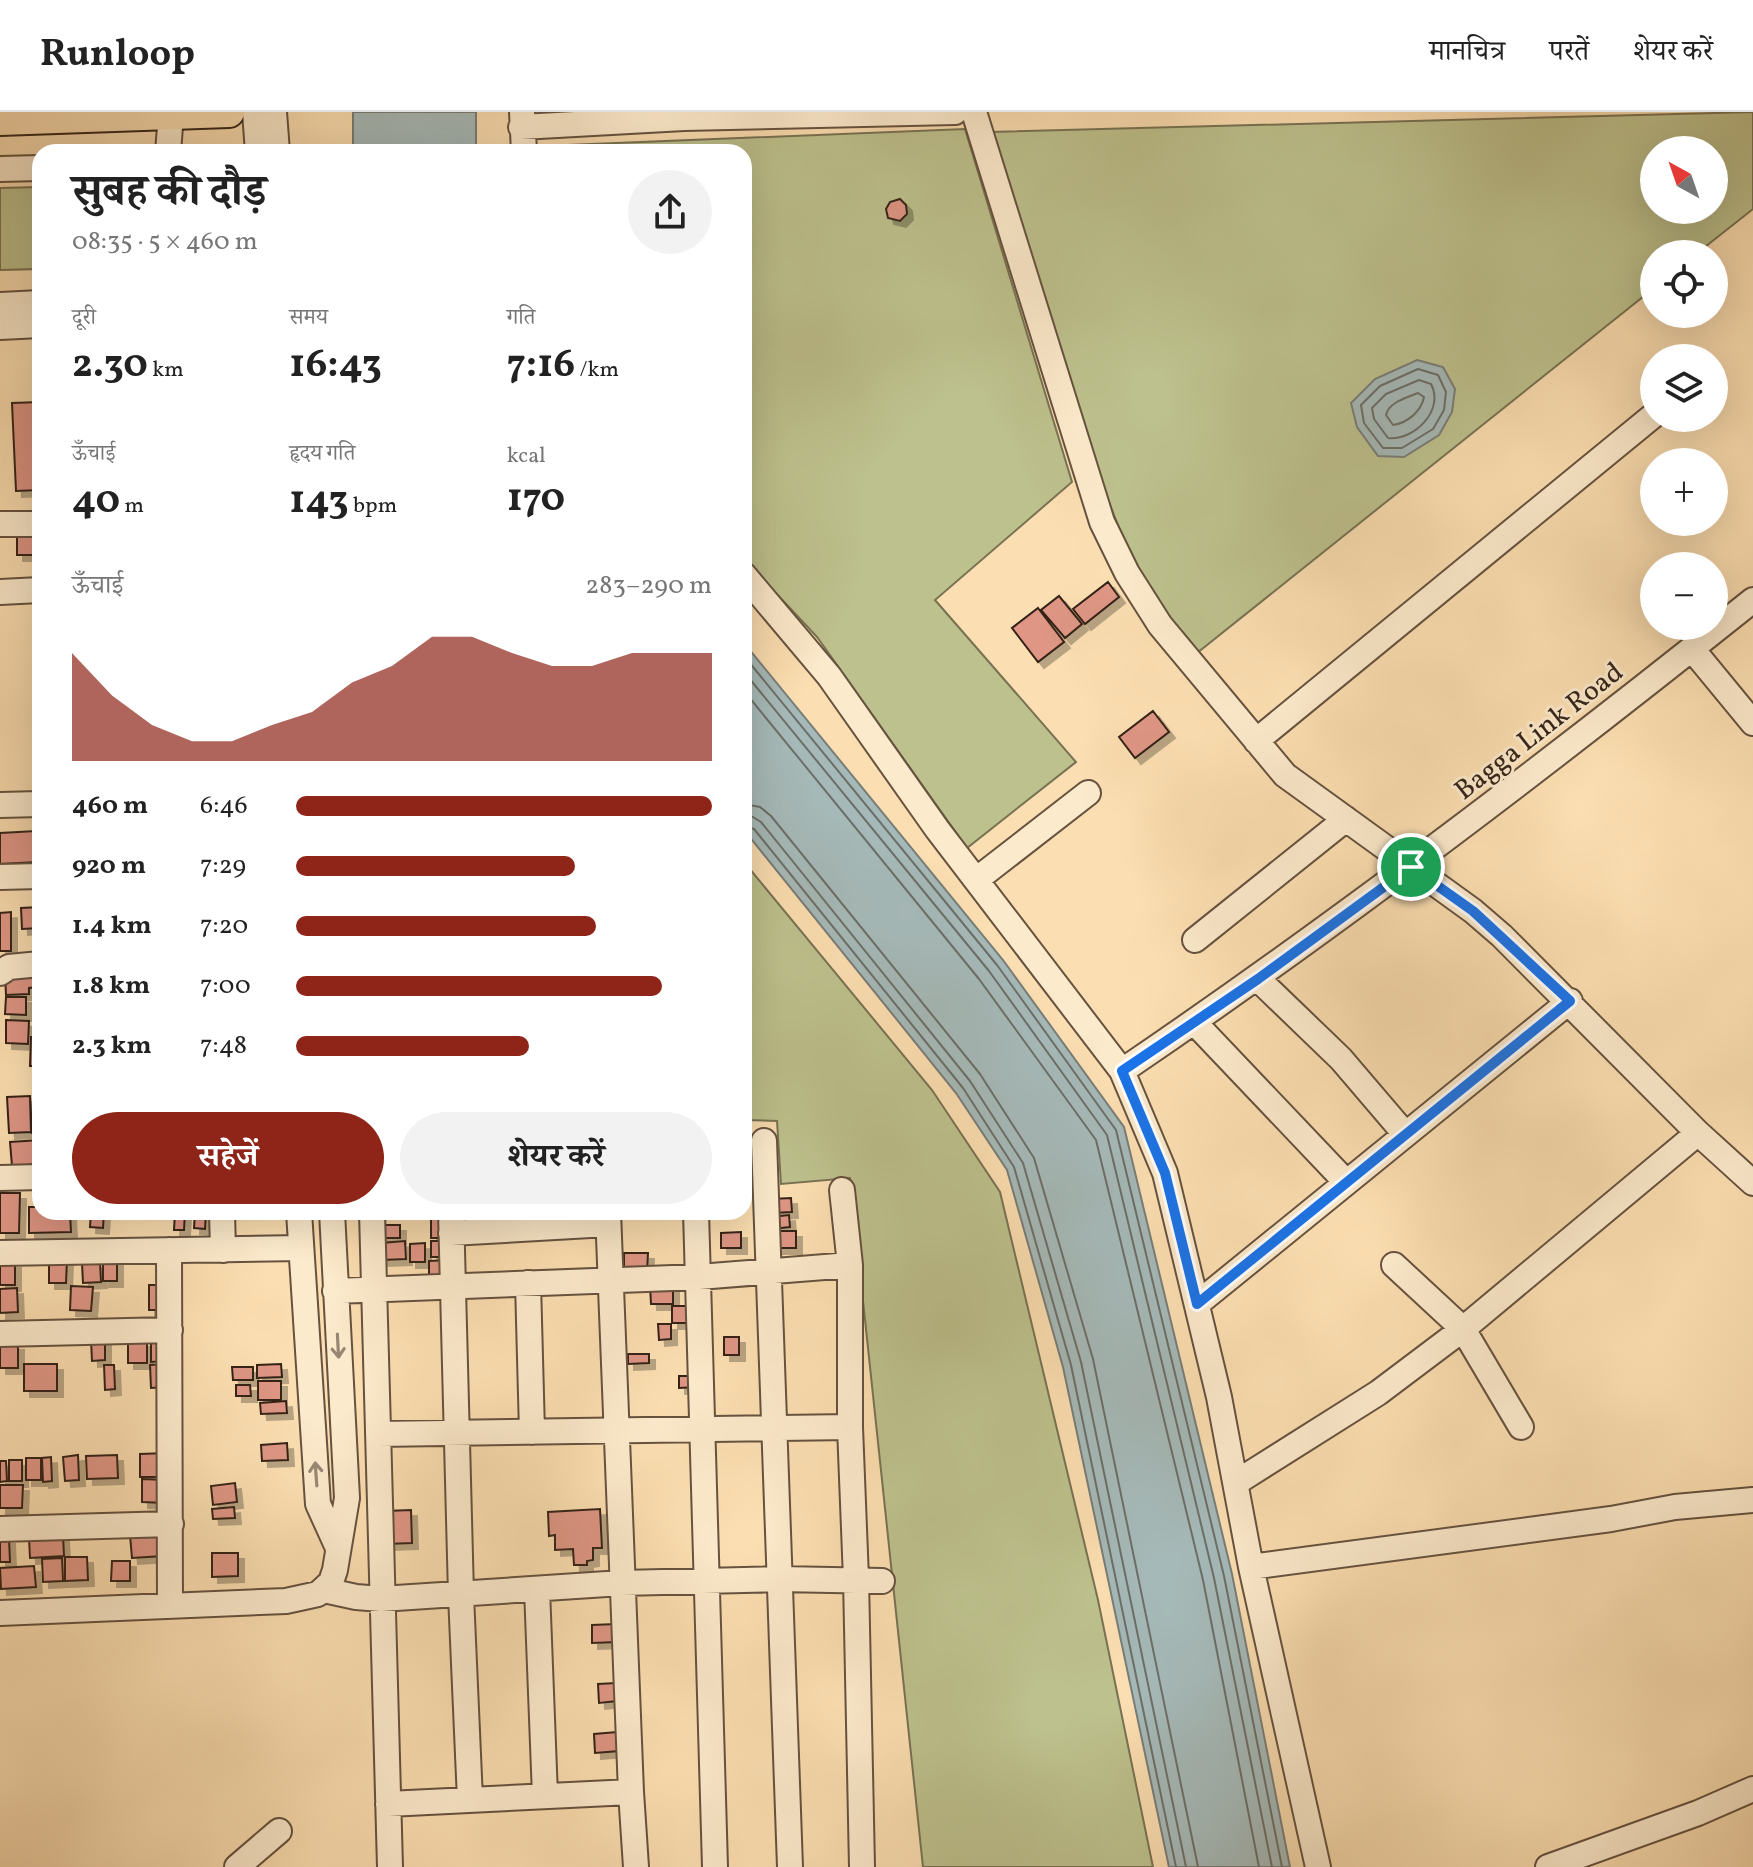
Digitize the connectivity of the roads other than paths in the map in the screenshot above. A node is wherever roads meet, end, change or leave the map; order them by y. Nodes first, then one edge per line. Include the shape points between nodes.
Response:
1 (229, 112) edge
2 (255, 112) edge
3 (274, 112) edge
4 (955, 112) edge
5 (974, 112) edge
6 (171, 114) edge
7 (521, 119) edge
8 (0, 120) edge
9 (169, 144) edge
10 (257, 144) edge
11 (276, 144) edge
12 (523, 144) edge
13 (32, 168) edge
14 (0, 169) edge
15 (32, 303) edge
16 (0, 305) edge
17 (32, 325) edge
18 (0, 327) edge
19 (1640, 426) edge
20 (0, 524) edge
21 (32, 524) edge
22 (752, 585) edge
23 (32, 590) edge
24 (0, 592) edge
25 (1753, 600) edge
26 (1692, 649) junction
27 (1753, 723) edge
28 (1256, 741) junction
29 (1088, 793) dead end
30 (32, 804) edge
31 (0, 805) edge
32 (1346, 819) junction
33 (1411, 867) junction
34 (32, 876) edge
35 (0, 877) edge
36 (976, 880) junction
37 (1195, 940) dead end
38 (32, 965) edge
39 (0, 973) edge
40 (1258, 979) junction
41 (1570, 1001) junction
42 (1194, 1022) junction
43 (1122, 1071) junction
44 (1698, 1133) junction
45 (1405, 1134) junction
46 (764, 1141) dead end
47 (32, 1177) edge
48 (0, 1178) edge
49 (1346, 1182) junction
50 (1753, 1183) edge
51 (842, 1190) dead end
52 (222, 1220) edge
53 (299, 1220) edge
54 (332, 1220) edge
55 (372, 1220) edge
56 (526, 1220) edge
57 (608, 1220) edge
58 (696, 1220) edge
59 (451, 1222) edge
60 (301, 1248) junction
61 (169, 1250) junction
62 (223, 1250) junction
63 (0, 1253) edge
64 (850, 1265) junction
65 (1394, 1265) dead end
66 (768, 1273) junction
67 (699, 1277) junction
68 (610, 1279) junction
69 (528, 1283) junction
70 (453, 1285) junction
71 (375, 1289) junction
72 (335, 1291) junction
73 (1197, 1304) junction
74 (1463, 1329) junction
75 (170, 1330) junction
76 (0, 1334) edge
77 (850, 1427) junction
78 (1521, 1427) dead end
79 (773, 1428) junction
80 (616, 1431) junction
81 (702, 1431) junction
82 (532, 1432) junction
83 (457, 1433) junction
84 (378, 1434) junction
85 (1237, 1482) junction
86 (1753, 1500) edge
87 (171, 1524) junction
88 (0, 1529) edge
89 (338, 1548) junction
90 (1251, 1567) junction
91 (780, 1579) junction
92 (856, 1579) junction
93 (882, 1581) dead end
94 (707, 1582) junction
95 (622, 1583) junction
96 (537, 1589) junction
97 (324, 1590) junction
98 (461, 1595) junction
99 (381, 1599) junction
100 (170, 1606) junction
101 (0, 1613) edge
102 (1753, 1789) edge
103 (631, 1792) junction
104 (545, 1796) junction
105 (470, 1800) junction
106 (388, 1804) junction
107 (279, 1831) dead end
108 (247, 1864) edge
109 (390, 1867) edge
110 (636, 1867) edge
111 (715, 1867) edge
112 (790, 1867) edge
113 (862, 1867) edge
114 (1318, 1867) edge
115 (1548, 1867) edge

1 - 6 main road
2 - 10 street
3 - 11 street
4 - 7 street
5 - 28 street via 1102,522 1160,625
6 - 8 main road
6 - 9 street
7 - 12 street
13 - 14 street
15 - 16 street
17 - 18 street
19 - 28 street
20 - 21 street
22 - 36 street via 829,676
23 - 24 street
25 - 26 street, Bagga Link Road
26 - 27 street
26 - 33 street, Bagga Link Road
28 - 32 street via 1296,785
29 - 36 street
30 - 31 street
32 - 33 street
32 - 37 street
33 - 40 street, Bagga Link Road
33 - 41 street via 1473,911
34 - 35 street
36 - 43 street
38 - 39 street
40 - 42 street, Bagga Link Road
40 - 45 street via 1341,1059
41 - 44 street
41 - 45 street
42 - 43 street, Bagga Link Road
42 - 49 street
43 - 73 street via 1165,1173
44 - 50 street
44 - 74 street
45 - 49 street
46 - 66 street
47 - 48 street
49 - 73 street
51 - 64 street
52 - 62 street
53 - 60 street
54 - 72 street
55 - 71 street
56 - 59 street
57 - 68 street
58 - 67 street
59 - 70 street
60 - 62 street
89 -> 60 street via 318,1504
61 - 62 street
61 - 63 street
61 - 75 street
64 - 66 street
64 - 77 street
65 - 74 street
66 - 67 street
66 - 79 street
67 - 68 street
67 - 81 street
68 - 69 street
68 - 80 street
69 - 70 street
69 - 82 street
70 - 71 street
70 - 83 street
71 - 72 street
71 - 84 street
72 -> 89 street via 347,1498
73 - 85 street
74 - 78 street
74 - 85 street via 1378,1393
75 - 76 street
75 - 87 street
77 - 79 street
77 - 92 street
79 - 81 street
79 - 91 street
80 - 81 street
80 - 82 street
80 - 95 street
81 - 94 street
82 - 83 street
83 - 84 street
83 - 98 street
84 - 99 street
85 - 90 street
86 - 90 street
87 - 88 street
87 - 100 street
89 - 97 street via 335,1570
90 - 114 street
91 - 92 street
91 - 94 street
91 - 112 street
92 - 93 street
92 - 113 street
94 - 95 street
94 - 111 street
95 - 96 street
95 - 103 street
96 - 98 street
96 - 104 street
97 - 99 street
97 - 100 street via 286,1601
98 - 99 street
98 - 105 street
99 - 106 street
100 - 101 street
102 - 115 street
103 - 104 street
103 - 110 street
104 - 105 street
105 - 106 street
106 - 109 street
107 - 108 street

